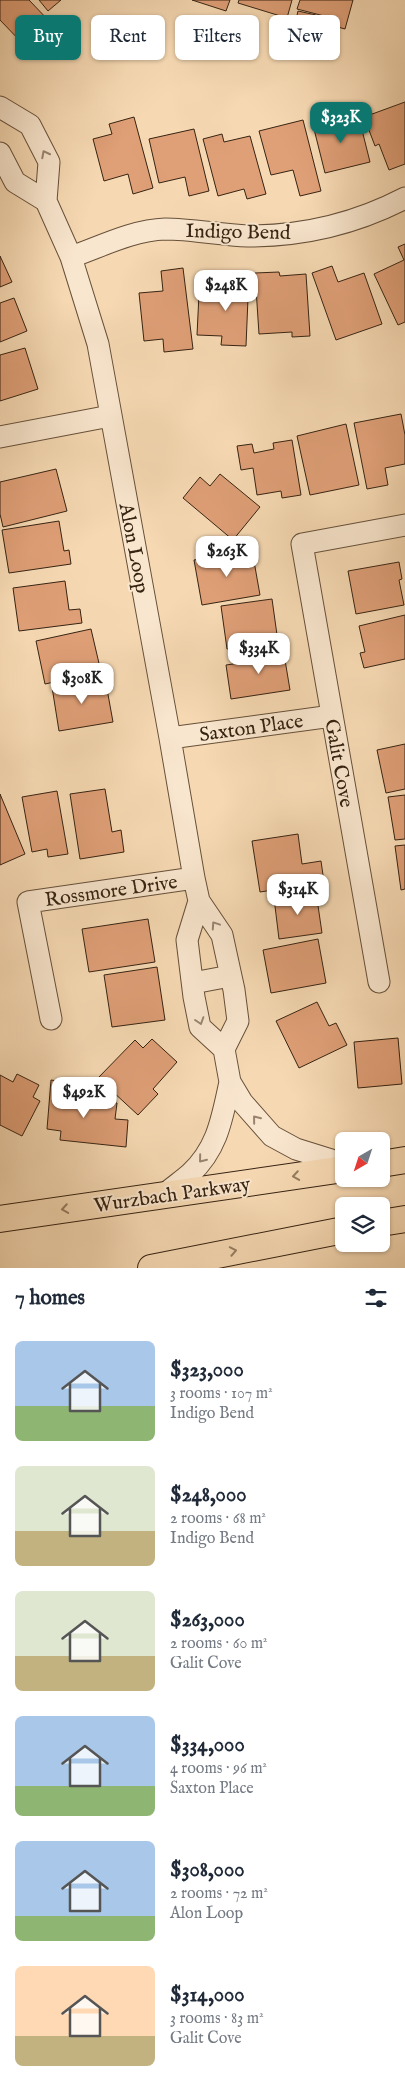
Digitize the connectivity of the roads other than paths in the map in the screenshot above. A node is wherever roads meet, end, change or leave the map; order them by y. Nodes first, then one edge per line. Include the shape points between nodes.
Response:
1 (0, 107) edge
2 (0, 153) edge
3 (405, 198) edge
4 (46, 201) junction
5 (70, 257) junction
6 (110, 416) junction
7 (0, 437) edge
8 (405, 525) edge
9 (332, 716) junction
10 (170, 738) junction
11 (194, 878) junction
12 (199, 901) junction
13 (230, 976) junction
14 (379, 982) dead end
15 (193, 983) junction
16 (50, 1019) dead end
17 (224, 1049) junction
18 (230, 1082) junction
19 (405, 1160) edge
20 (335, 1161) edge
21 (390, 1162) edge
22 (335, 1170) edge
23 (165, 1194) junction
24 (0, 1219) edge
25 (405, 1219) edge
26 (390, 1222) edge
27 (335, 1232) edge
28 (151, 1268) edge

4 -> 1 street, Alon Loop via 49,162 30,125
2 - 4 street via 15,182
3 - 5 street, Indigo Bend via 385,209 334,225 293,233 248,236 165,229 138,234
4 - 5 street, Alon Loop
5 - 6 street, Alon Loop via 98,344
6 - 7 street
6 - 10 street, Alon Loop
8 - 9 street, Galit Cove via 302,544
9 - 10 street, Saxton Place
9 - 14 street, Galit Cove
10 - 11 street, Alon Loop
11 - 12 street, Alon Loop
11 - 16 street, Rossmore Drive via 28,902
13 -> 12 street, Alon Loop via 222,935
12 - 15 street, Alon Loop via 187,940
13 - 15 street
13 - 17 street, Alon Loop via 238,1021
15 -> 17 street, Alon Loop via 200,1027
17 - 18 street
20 -> 18 street via 296,1149 272,1136 242,1102
18 -> 23 street via 212,1147 190,1174
19 - 21 main road
22 -> 23 main road, Wurzbach Parkway
23 -> 24 main road, Wurzbach Parkway
25 - 26 main road
28 -> 27 main road

